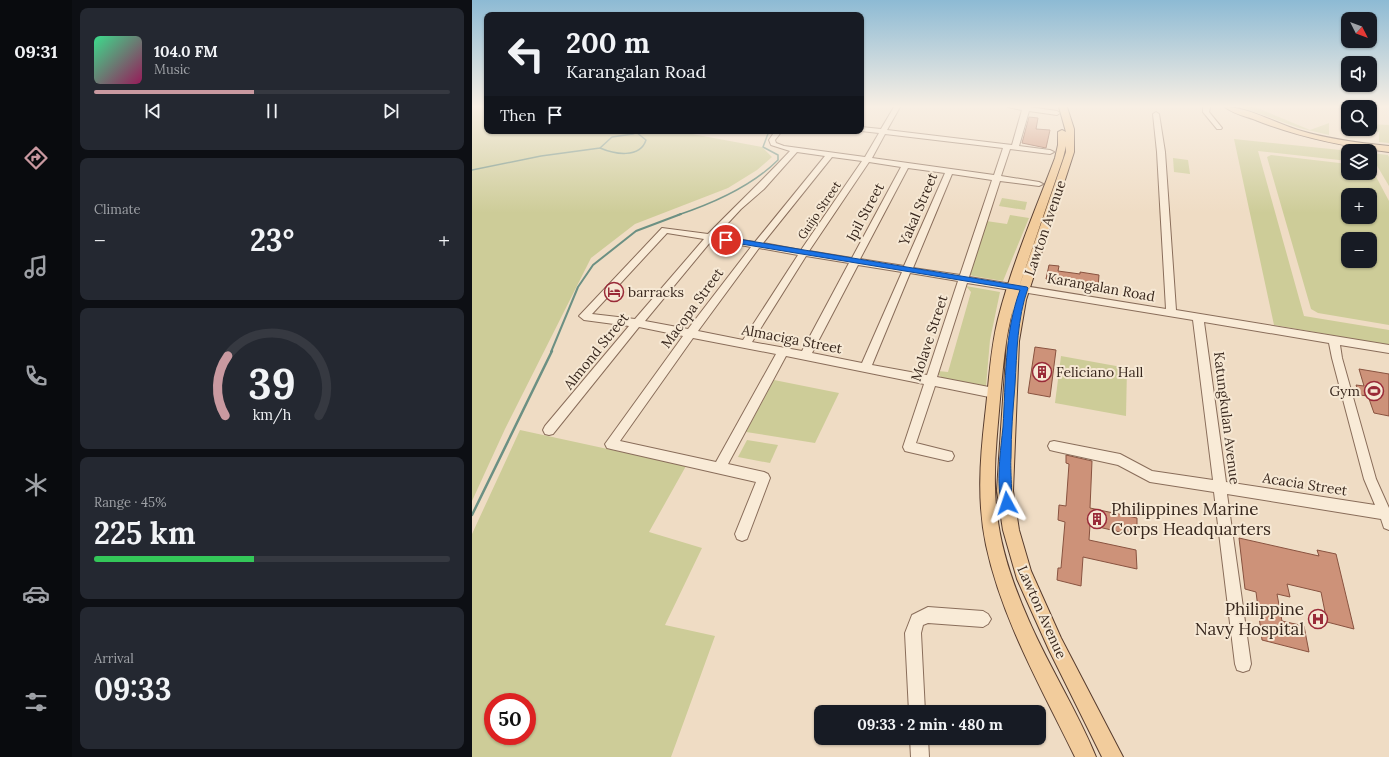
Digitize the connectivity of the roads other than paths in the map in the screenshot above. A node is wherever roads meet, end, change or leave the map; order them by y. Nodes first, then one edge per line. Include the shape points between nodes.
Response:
1 (773, 142) edge
2 (878, 142) edge
3 (975, 142) edge
4 (1016, 142) edge
5 (1070, 142) edge
6 (1160, 142) edge
7 (1340, 142) edge
8 (1007, 146) junction
9 (1015, 147) junction
10 (1389, 149) edge
11 (795, 150) junction
12 (1050, 152) dead end
13 (830, 155) junction
14 (867, 160) junction
15 (905, 166) junction
16 (950, 171) junction
17 (996, 178) junction
18 (1039, 184) dead end
19 (710, 237) junction
20 (757, 245) junction
21 (804, 252) junction
22 (854, 261) junction
23 (907, 270) junction
24 (964, 278) junction
25 (1019, 288) junction
26 (1171, 314) junction
27 (584, 316) joint
28 (1198, 318) junction
29 (637, 323) junction
30 (690, 334) junction
31 (1334, 340) junction
32 (745, 345) junction
33 (1389, 349) edge
34 (783, 352) junction
35 (805, 356) junction
36 (865, 368) junction
37 (930, 380) junction
38 (994, 393) junction
39 (549, 430) dead end
40 (1054, 446) dead end
41 (948, 456) dead end
42 (719, 468) junction
43 (1219, 487) junction
44 (1388, 517) edge
45 (742, 534) dead end
46 (983, 618) dead end
47 (1243, 664) dead end
48 (917, 705) edge
49 (919, 745) edge
50 (920, 757) edge
51 (1086, 757) edge
52 (1113, 757) edge

1 - 11 street via 778,147
2 - 14 street, Guijo Street
3 - 8 street
4 - 9 street
5 - 25 main road, Lawton Avenue via 1070,152
6 - 26 street
7 - 10 main road
8 - 9 street
8 - 17 street, Molave Street
9 - 12 street
11 - 13 street
11 - 19 street, Almond Street
13 - 14 street
13 - 20 street, Macopa Street via 799,190
14 - 15 street
14 - 21 street, Guijo Street
15 - 16 street
15 - 22 street, Ipil Street
16 - 17 street
16 - 23 street, Yakal Street
17 - 18 street
17 - 24 street, Molave Street
19 - 20 street, Karangalan Road
19 - 27 street, Karangalan Road via 665,230
19 - 29 street, Almond Street
20 - 21 street, Karangalan Road
20 - 30 street, Macopa Street
21 - 22 street, Karangalan Road
21 - 32 street, Guijo Street
22 - 23 street, Karangalan Road
22 - 35 street, Ipil Street
23 - 24 street, Karangalan Road
23 - 36 street, Yakal Street
24 - 25 street, Karangalan Road
24 - 37 street, Molave Street
25 - 26 street, Karangalan Road
25 - 38 main road, Lawton Avenue via 1000,339
25 - 52 main road, Lawton Avenue via 1006,458 1005,491 1011,530 1023,573 1034,600
26 - 28 street, Karangalan Road
27 - 29 street, Almaciga Street
28 - 31 street, Karangalan Road
28 - 43 street, Katungkulan Avenue
29 - 30 street, Almaciga Street
29 - 39 street, Almond Street
30 - 32 street, Almaciga Street
30 - 42 street, Macopa Street via 611,444
31 - 33 street, Karangalan Road
31 - 44 street via 1370,479
32 - 34 street, Almaciga Street
34 - 35 street, Almaciga Street
34 - 42 street
35 - 36 street, Almaciga Street
36 - 37 street, Almaciga Street
37 - 38 street, Almaciga Street
37 - 41 street, Molave Street via 909,447
38 - 51 main road, Lawton Avenue via 987,490 994,546 1018,618
40 - 43 street, Acacia Street via 1120,460 1150,476
42 - 45 street via 764,478
43 - 44 street, Acacia Street
43 - 47 street, Katungkulan Avenue
46 - 48 street via 928,615 917,620 913,633
49 - 50 street

